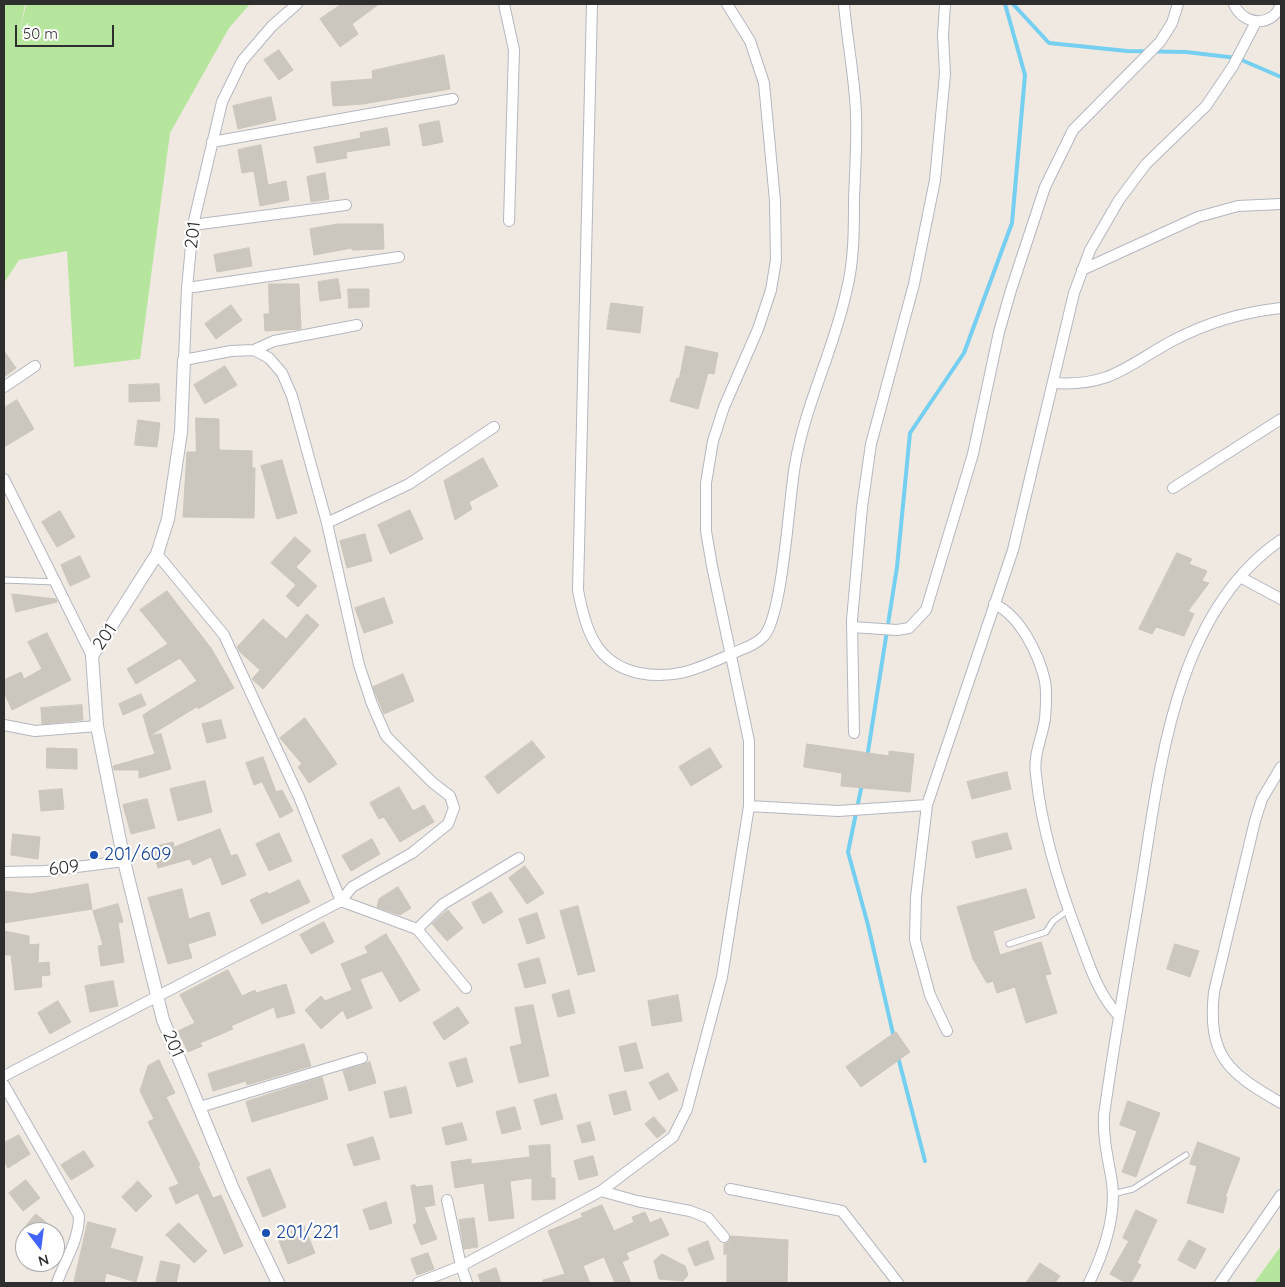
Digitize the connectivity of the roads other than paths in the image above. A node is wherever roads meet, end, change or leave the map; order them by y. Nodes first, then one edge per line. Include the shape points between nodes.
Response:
1 (297, 4) edge
2 (504, 4) edge
3 (592, 4) edge
4 (727, 4) edge
5 (844, 4) edge
6 (945, 4) edge
7 (1178, 4) edge
8 (1226, 4) edge
9 (1281, 4) edge
10 (1235, 7) edge
11 (1256, 22) junction
12 (454, 99) dead end
13 (212, 142) junction
14 (1281, 204) edge
15 (346, 205) dead end
16 (509, 221) dead end
17 (193, 225) junction
18 (399, 258) dead end
19 (1082, 270) junction
20 (187, 288) junction
21 (1281, 308) edge
22 (357, 325) dead end
23 (254, 350) junction
24 (184, 360) junction
25 (35, 366) dead end
26 (1053, 383) junction
27 (4, 387) edge
28 (1281, 419) edge
29 (494, 427) dead end
30 (4, 479) edge
31 (1173, 488) dead end
32 (327, 523) junction
33 (1281, 540) edge
34 (157, 554) junction
35 (1240, 577) junction
36 (4, 580) edge
37 (56, 582) junction
38 (1281, 599) edge
39 (994, 604) junction
40 (852, 627) junction
41 (731, 654) junction
42 (92, 656) junction
43 (4, 725) edge
44 (97, 726) junction
45 (854, 733) dead end
46 (1281, 767) edge
47 (927, 805) junction
48 (749, 806) junction
49 (519, 858) dead end
50 (124, 861) junction
51 (4, 872) edge
52 (341, 900) junction
53 (1068, 910) junction
54 (417, 929) junction
55 (1009, 944) dead end
56 (466, 988) dead end
57 (156, 998) junction
58 (1120, 1016) junction
59 (947, 1031) dead end
60 (362, 1058) dead end
61 (4, 1076) edge
62 (4, 1084) edge
63 (1281, 1103) edge
64 (200, 1107) junction
65 (1186, 1155) dead end
66 (730, 1189) dead end
67 (601, 1191) junction
68 (1112, 1194) junction
69 (1281, 1195) edge
70 (447, 1200) dead end
71 (724, 1237) dead end
72 (461, 1266) junction
73 (57, 1283) edge
74 (278, 1283) edge
75 (418, 1283) edge
76 (467, 1283) edge
77 (898, 1283) edge
78 (1089, 1283) edge
79 (1220, 1283) edge

1 - 13 street, 201 via 272,26 242,62 222,102
2 - 16 street via 514,50
3 - 41 street via 578,590 583,618 595,646 614,664 636,672 660,676 688,673
4 - 41 street via 750,41 764,82 775,201 776,260 766,306 713,441 706,483 709,548
5 - 41 street via 856,114 854,243 847,293 813,393 795,464 775,608 766,634 750,647
6 - 40 street via 945,74 935,180 914,284 870,444
7 - 40 street via 1172,23 1160,42 1073,130 1045,187 999,332 973,454 926,610 909,628
8 - 10 street
9 - 11 street via 1275,15
10 - 11 street via 1244,18
11 - 19 street via 1233,66 1206,106 1146,164 1119,200
12 - 13 street
13 - 17 street, 201
14 - 19 street via 1238,206 1198,218
15 - 17 street
17 - 20 street, 201
18 - 20 street
19 - 26 street via 1065,324
20 - 24 street, 201
21 - 26 street via 1254,311 1206,326 1174,340 1109,377 1090,383
22 - 23 street via 274,342
23 - 24 street
23 - 32 street via 270,358 282,373 292,396
24 - 34 street, 201 via 181,432 168,519
25 - 27 street
26 - 39 street via 1013,550
28 - 31 street
29 - 32 street via 410,484
30 - 37 street
32 - 52 street via 359,664 386,736 450,796 454,808 448,824 412,853 352,887
33 - 35 street
34 - 42 street, 201
34 - 52 street via 224,634 299,797
35 - 38 street
35 - 58 street via 1225,593 1190,662 1167,731
36 - 37 lane
37 - 42 street
39 - 47 street
39 - 53 street via 1014,618 1033,649 1044,681 1044,721 1036,751 1035,773 1057,882
40 - 45 street
41 - 48 street via 749,741
42 - 44 street, 201
43 - 44 street via 35,731
44 - 50 street, 201
46 - 63 street via 1262,799 1255,821 1214,992 1212,1014 1216,1044 1235,1074
47 - 48 street via 838,811
47 - 59 street via 916,897 915,940 930,995
48 - 67 street via 722,977 687,1110 674,1137
49 - 54 street via 443,904
50 - 51 street, 609 via 45,871
50 - 57 street, 201
52 - 54 street
52 - 57 street
53 - 55 lane via 1053,921 1046,932
53 - 58 street via 1098,988
54 - 56 street
57 - 61 street
57 - 64 street, 201
58 - 68 street via 1103,1130
60 - 64 street
62 - 73 street via 80,1216 75,1243
64 - 74 street, 201 via 233,1189
65 - 68 lane via 1133,1189
66 - 77 street via 842,1211
67 - 71 street via 690,1211 708,1218
67 - 72 street
68 - 78 street via 1104,1246
69 - 79 street
70 - 72 street
72 - 75 street
72 - 76 street

